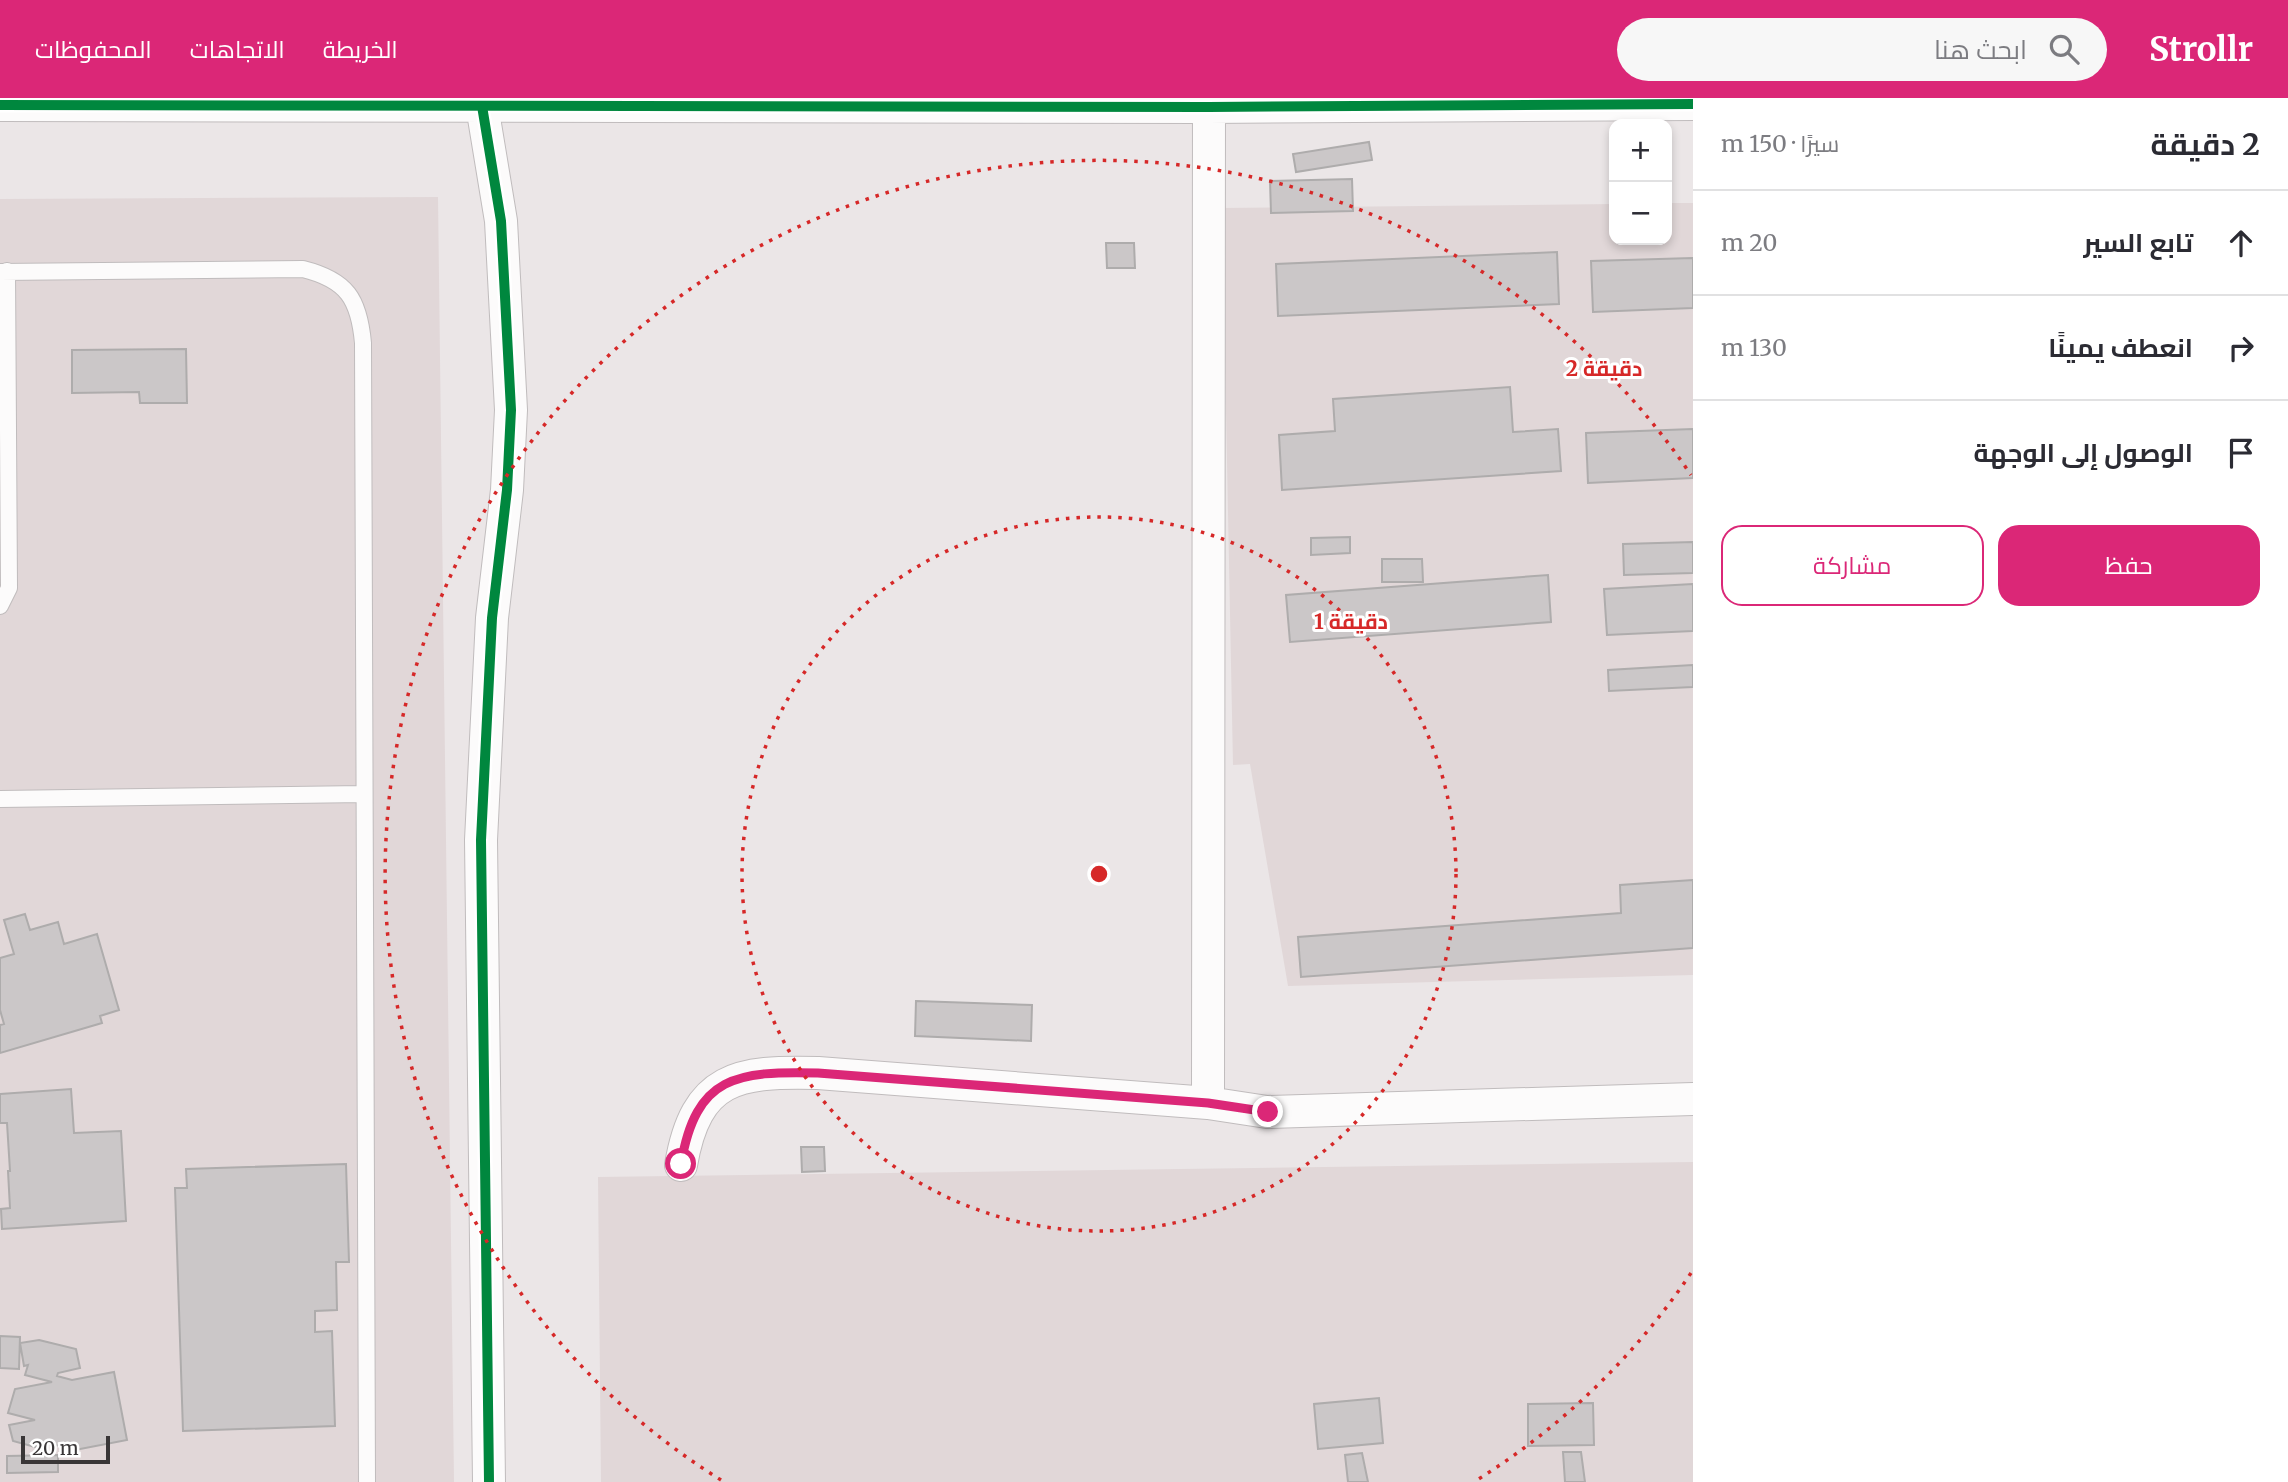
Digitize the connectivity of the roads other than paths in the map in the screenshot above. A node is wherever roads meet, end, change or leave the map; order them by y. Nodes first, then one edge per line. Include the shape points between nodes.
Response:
1 (1209, 102) edge
2 (1693, 104) edge
3 (0, 105) edge
4 (482, 106) junction
5 (4, 272) edge
6 (0, 606) edge
7 (363, 794) junction
8 (0, 799) edge
9 (1693, 1099) edge
10 (1208, 1103) junction
11 (681, 1164) dead end
12 (367, 1482) edge
13 (489, 1482) edge

1 - 2 street
1 - 4 street
1 - 10 street
3 - 4 street
4 - 13 street via 501,221 511,410 492,618 481,828
5 - 6 lane via 9,588
5 - 7 lane via 303,269 323,274 347,290 361,313 363,343
7 - 8 lane
7 - 12 lane
9 - 10 street via 1268,1112
10 - 11 street via 765,1072 734,1080 702,1101 686,1136

